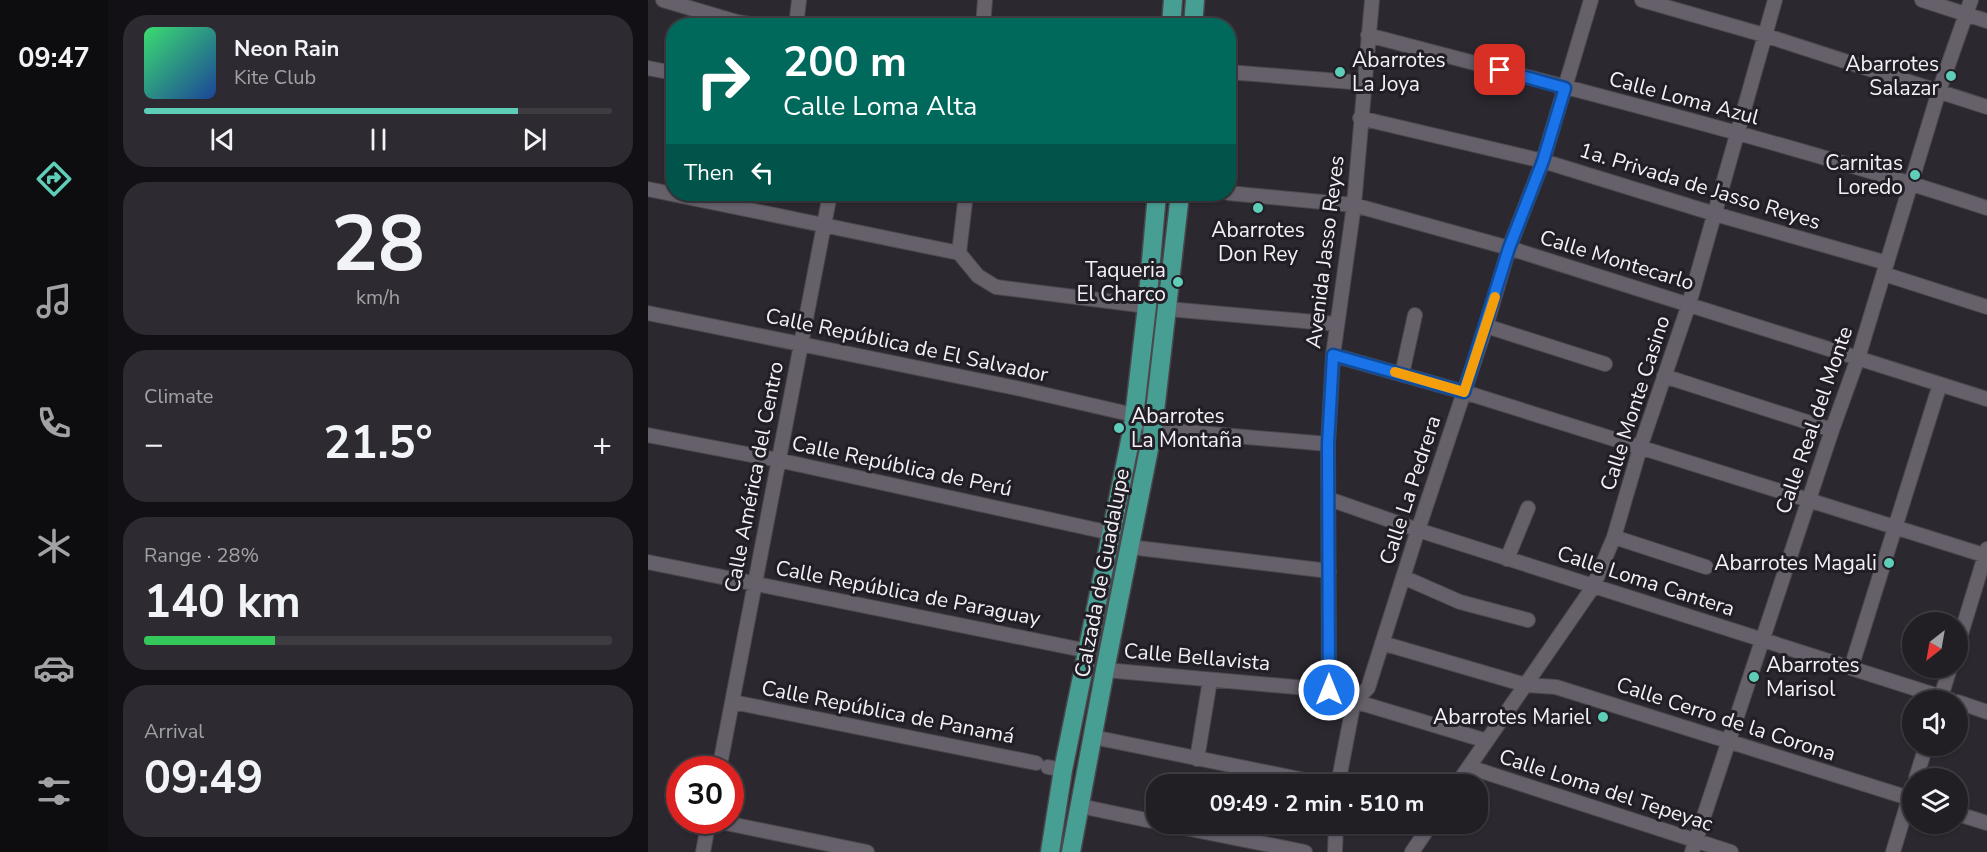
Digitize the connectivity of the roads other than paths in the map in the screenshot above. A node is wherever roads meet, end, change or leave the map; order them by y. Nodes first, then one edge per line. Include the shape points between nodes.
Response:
1 (663, 0) edge
2 (799, 0) edge
3 (985, 0) edge
4 (1173, 0) edge
5 (1195, 0) edge
6 (1372, 0) edge
7 (1590, 0) edge
8 (1642, 0) edge
9 (1775, 0) edge
10 (1922, 0) edge
11 (1971, 0) edge
12 (1967, 15) junction
13 (724, 18) edge
14 (797, 18) edge
15 (984, 18) edge
16 (1172, 18) edge
17 (1194, 18) edge
18 (1987, 21) edge
19 (1368, 35) junction
20 (1764, 35) junction
21 (648, 68) edge
22 (666, 71) edge
23 (1236, 73) edge
24 (1364, 83) junction
25 (1565, 88) junction
26 (1939, 91) junction
27 (1987, 106) edge
28 (1360, 117) junction
29 (1737, 133) junction
30 (1543, 161) junction
31 (1911, 183) junction
32 (648, 189) edge
33 (666, 193) edge
34 (1236, 194) edge
35 (707, 201) edge
36 (829, 201) edge
37 (965, 201) edge
38 (1156, 201) edge
39 (1179, 201) edge
40 (1354, 204) junction
41 (1987, 208) edge
42 (1715, 214) junction
43 (825, 225) junction
44 (1509, 248) junction
45 (959, 253) junction
46 (1885, 269) junction
47 (1689, 304) junction
48 (1147, 306) junction
49 (1987, 307) edge
50 (1168, 309) junction
51 (648, 313) edge
52 (1415, 315) dead end
53 (1336, 324) junction
54 (1486, 326) junction
55 (802, 344) junction
56 (1333, 355) junction
57 (1858, 358) junction
58 (1605, 364) dead end
59 (1402, 374) junction
60 (1664, 376) junction
61 (1940, 384) junction
62 (1464, 392) junction
63 (1987, 399) edge
64 (1134, 415) junction
65 (1153, 429) junction
66 (1832, 430) junction
67 (648, 435) edge
68 (1328, 444) junction
69 (1640, 448) junction
70 (778, 460) junction
71 (1329, 499) junction
72 (1809, 500) junction
73 (1528, 508) dead end
74 (1895, 526) junction
75 (1418, 530) junction
76 (1111, 533) junction
77 (1614, 537) junction
78 (1130, 547) junction
79 (1986, 553) edge
80 (1507, 559) junction
81 (648, 562) edge
82 (1706, 567) dead end
83 (1329, 571) junction
84 (1403, 577) junction
85 (754, 583) junction
86 (1593, 587) junction
87 (1968, 612) edge
88 (1528, 620) dead end
89 (1761, 640) junction
90 (1382, 643) junction
91 (1088, 651) junction
92 (1851, 668) junction
93 (1105, 670) junction
94 (1210, 680) junction
95 (1526, 685) junction
96 (1329, 690) junction
97 (1917, 690) edge
98 (1354, 701) junction
99 (733, 702) junction
100 (1968, 705) edge
101 (1987, 712) edge
102 (1093, 737) junction
103 (1487, 741) junction
104 (1727, 741) junction
105 (722, 756) edge
106 (1197, 759) junction
107 (1049, 767) junction
108 (1469, 767) junction
109 (1273, 774) edge
110 (1340, 774) edge
111 (1464, 774) edge
112 (1902, 793) edge
113 (1080, 806) junction
114 (1968, 817) edge
115 (1146, 820) edge
116 (1987, 823) edge
117 (1902, 825) edge
118 (744, 827) edge
119 (707, 834) edge
120 (1215, 834) edge
121 (1336, 834) edge
122 (1424, 834) edge
123 (1694, 846) edge
124 (703, 852) edge
125 (867, 852) edge
126 (1050, 852) edge
127 (1071, 852) edge
128 (1305, 852) edge
129 (1335, 852) edge
130 (1412, 852) edge
131 (1731, 852) edge
132 (1893, 852) edge

1 - 13 street
2 - 14 street
3 - 15 street
4 - 16 main road
5 - 17 main road
6 - 19 street, Avenida Jasso Reyes
7 - 25 street, Calle La Pedrera
8 - 20 street
9 - 20 street, Calle Monte Casino
10 - 12 street
11 - 12 street, Calle Real del Monte
12 - 18 street
12 - 26 street, Calle Real del Monte
19 - 24 street, Avenida Jasso Reyes
19 - 25 street, Calle Loma Azul
20 - 26 street
20 - 29 street, Calle Monte Casino
21 - 22 street
23 - 24 street
24 - 28 street, Avenida Jasso Reyes
25 - 29 street, Calle Loma Azul
25 - 30 street, Calle La Pedrera
26 - 27 street
26 - 31 street, Calle Real del Monte
28 - 30 street, 1a. Privada de Jasso Reyes
28 - 40 street, Avenida Jasso Reyes
29 - 31 street, Calle Loma Azul
29 - 42 street, Calle Monte Casino
30 - 42 street, 1a. Privada de Jasso Reyes
30 - 44 street, Calle La Pedrera
31 - 41 street, Calle Loma Azul
31 - 46 street, Calle Real del Monte
32 - 33 street
34 - 40 street, Calle Montecarlo
35 - 43 street
36 - 43 street, Calle América del Centro
37 - 45 street
38 - 48 main road, Calzada de Guadalupe
39 - 50 main road, Calzada de Guadalupe
40 - 44 street, Calle Montecarlo
40 - 53 street, Avenida Jasso Reyes
42 - 46 street, 1a. Privada de Jasso Reyes
42 - 47 street, Calle Monte Casino
43 - 45 street
43 - 55 street, Calle América del Centro
44 - 47 street, Calle Montecarlo
44 - 54 street, Calle La Pedrera
45 - 48 street via 978,276 996,287
46 - 49 street, 1a. Privada de Jasso Reyes
46 - 57 street, Calle Real del Monte
47 - 57 street, Calle Montecarlo
47 - 60 street, Calle Monte Casino
48 - 64 main road, Calzada de Guadalupe
50 - 53 street
50 - 65 main road, Calzada de Guadalupe
51 - 55 street, Calle República de El Salvador
52 - 59 street
53 - 56 street, Avenida Jasso Reyes
54 - 58 street
54 - 62 street, Calle La Pedrera
55 - 64 street, Calle República de El Salvador
55 - 70 street, Calle América del Centro
56 - 59 street
56 - 68 street, Avenida Jasso Reyes
57 - 61 street, Calle Montecarlo
57 - 66 street, Calle Real del Monte
59 - 62 street
60 - 66 street
60 - 69 street, Calle Monte Casino
61 - 63 street, Calle Montecarlo
61 - 74 street
62 - 69 street
62 - 75 street, Calle La Pedrera
64 - 65 street, Calle República de El Salvador
64 - 76 main road, Calzada de Guadalupe
65 - 68 street
65 - 78 main road, Calzada de Guadalupe
66 - 72 street, Calle Real del Monte
67 - 70 street, Calle República de Perú
68 - 71 street, Avenida Jasso Reyes
69 - 72 street
69 - 77 street, Calle Monte Casino
70 - 76 street, Calle República de Perú
70 - 85 street, Calle América del Centro
71 - 75 street, Calle Loma Cantera
71 - 83 street, Avenida Jasso Reyes
72 - 74 street
72 - 89 street, Calle Real del Monte
73 - 80 street
74 - 79 street
74 - 92 street
75 - 80 street, Calle Loma Cantera
75 - 84 street, Calle La Pedrera
76 - 91 main road, Calzada de Guadalupe
77 - 82 street
77 - 86 street, Calle Monte Casino
78 - 83 street
78 - 93 main road, Calzada de Guadalupe
79 - 87 street
80 - 86 street, Calle Loma Cantera
81 - 85 street, Calle República de Paraguay
83 - 96 street, Avenida Jasso Reyes
84 - 88 street via 1460,602
84 - 90 street, Calle La Pedrera
85 - 91 street, Calle República de Paraguay
85 - 99 street, Calle América del Centro
86 - 89 street, Calle Loma Cantera
86 - 95 street, Calle Monte Casino
89 - 92 street, Calle Loma Cantera
89 - 104 street, Calle Real del Monte
90 - 95 street, Calle Cerro de la Corona
90 - 98 street, Calle La Pedrera via 1368,688
91 - 107 main road, Calzada de Guadalupe
92 - 97 street, Calle Loma Cantera
93 - 94 street, Calle Bellavista
93 - 102 main road, Calzada de Guadalupe
94 - 96 street, Calle Bellavista
94 - 106 street
95 - 103 street, Calle Monte Casino
95 - 104 street, Calle Cerro de la Corona via 1556,687
96 - 98 street, Calle Bellavista
98 - 103 street, Calle Loma del Tepeyac
98 - 110 street, Calle La Pedrera
99 - 105 street, Calle América del Centro
99 - 107 street, Calle República de Panamá
100 - 101 street
102 - 106 street
102 - 113 main road, Calzada de Guadalupe
103 - 108 street, Calle Monte Casino
104 - 112 street, Calle Cerro de la Corona
104 - 123 street, Calle Real del Monte
106 - 109 street
107 - 126 main road, Calzada de Guadalupe
108 - 111 street, Calle Monte Casino
108 - 123 street, Calle Loma del Tepeyac
113 - 115 street
113 - 127 main road, Calzada de Guadalupe
114 - 116 street
117 - 132 street
118 - 125 street
119 - 124 street
120 - 128 street
121 - 129 street
122 - 130 street
123 - 131 street, Calle Loma del Tepeyac

